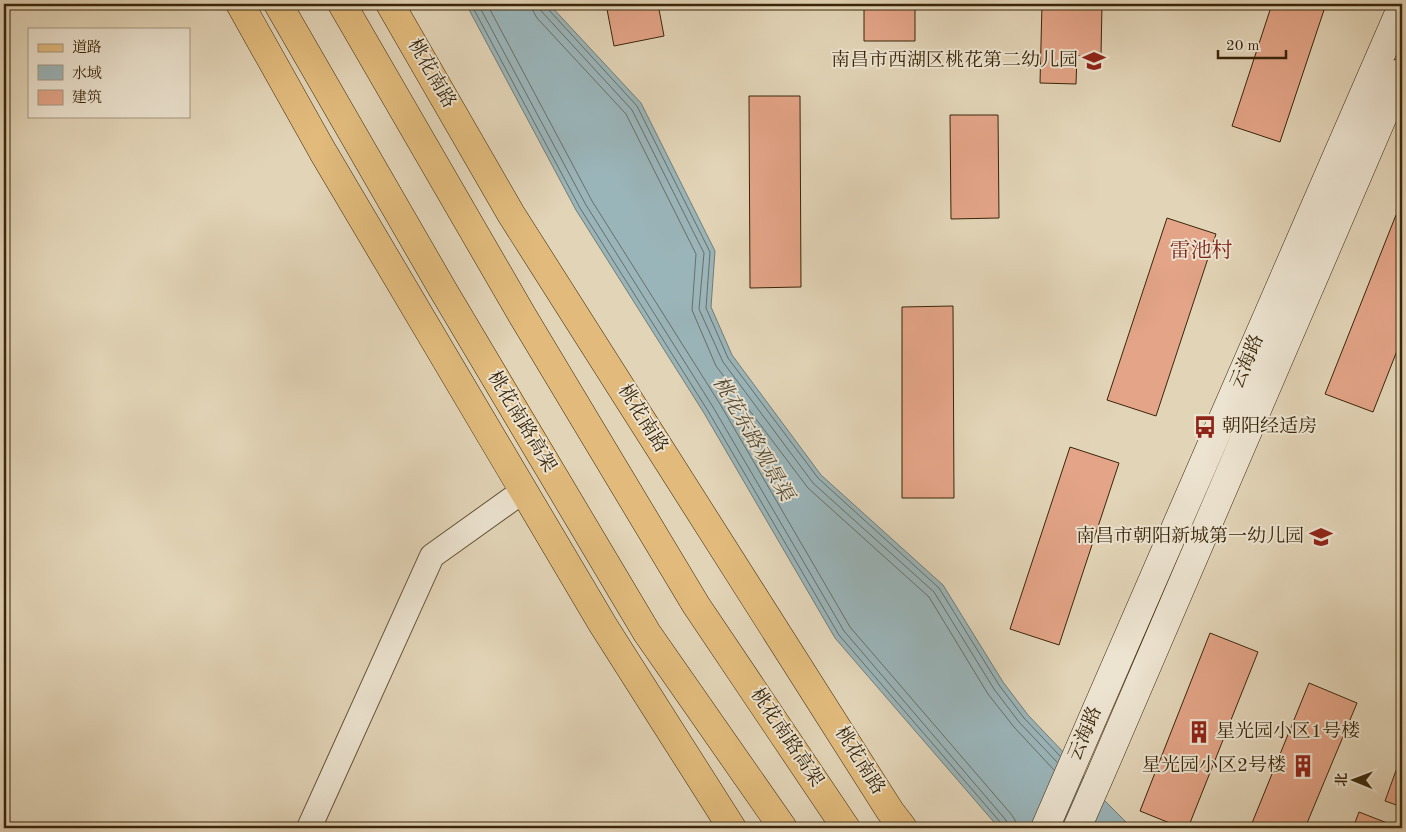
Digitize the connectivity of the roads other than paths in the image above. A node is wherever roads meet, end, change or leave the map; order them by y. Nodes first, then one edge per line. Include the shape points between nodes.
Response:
1 (240, 4) edge
2 (278, 4) edge
3 (342, 4) edge
4 (390, 4) edge
5 (1402, 6) edge
6 (1402, 72) edge
7 (523, 490) junction
8 (309, 828) edge
9 (732, 828) edge
10 (783, 828) edge
11 (846, 828) edge
12 (903, 828) edge
13 (1045, 828) edge
14 (1077, 828) edge

1 - 7 main road via 323,152
2 - 10 main road, 桃花南路高架 via 647,633
3 - 11 main road, 桃花南路高架 via 522,315 696,605
4 - 12 main road, 桃花南路 via 511,214
5 - 13 street, 云海路
6 - 14 street, 云海路
7 - 8 street via 432,556
7 - 9 main road via 603,625

